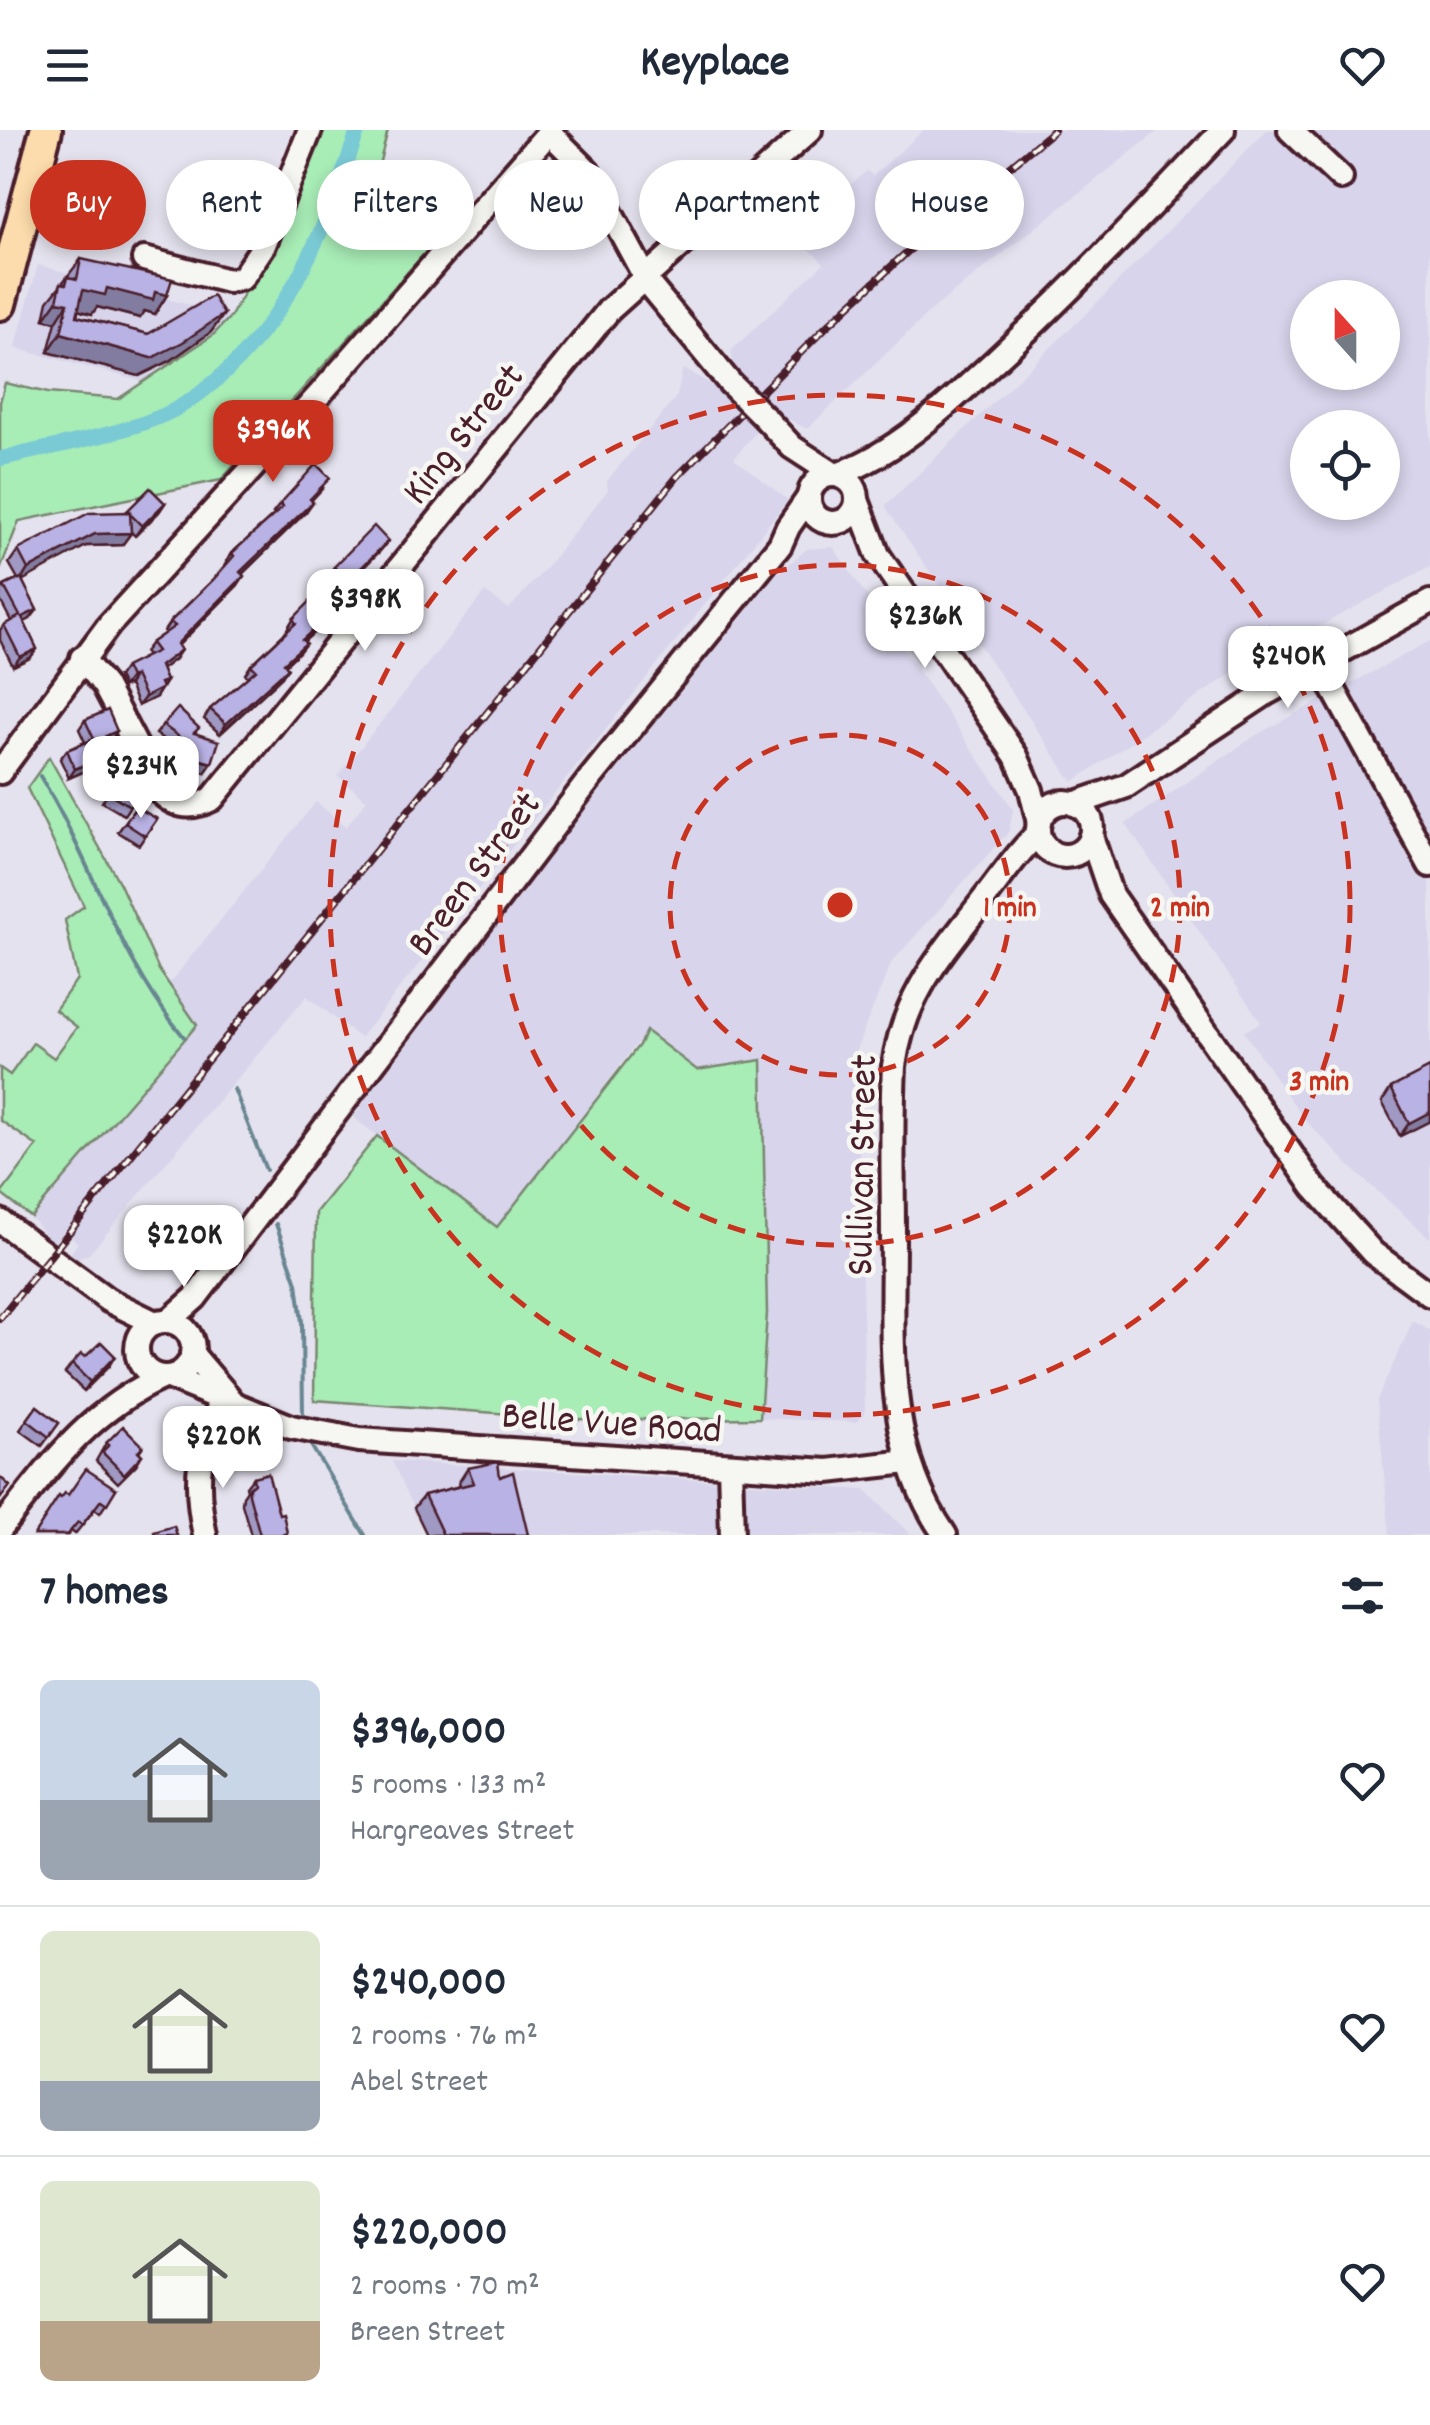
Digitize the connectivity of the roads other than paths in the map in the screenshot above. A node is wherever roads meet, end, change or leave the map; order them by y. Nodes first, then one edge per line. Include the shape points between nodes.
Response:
1 (28, 130) edge
2 (46, 130) edge
3 (310, 130) edge
4 (810, 130) edge
5 (1224, 130) edge
6 (1290, 130) edge
7 (550, 131) edge
8 (1341, 178) dead end
9 (0, 249) edge
10 (144, 259) dead end
11 (644, 276) junction
12 (0, 304) edge
13 (792, 447) junction
14 (886, 452) junction
15 (836, 475) junction
16 (809, 496) junction
17 (857, 499) junction
18 (830, 523) junction
19 (780, 544) junction
20 (878, 555) junction
21 (1430, 602) edge
22 (82, 658) junction
23 (1320, 663) junction
24 (1016, 756) junction
25 (2, 767) edge
26 (1126, 786) junction
27 (1070, 803) junction
28 (1038, 828) junction
29 (1091, 834) junction
30 (1058, 855) junction
31 (1430, 866) edge
32 (1111, 895) junction
33 (987, 896) junction
34 (0, 1221) edge
35 (231, 1251) junction
36 (87, 1285) junction
37 (1430, 1295) edge
38 (162, 1322) junction
39 (192, 1351) junction
40 (139, 1354) junction
41 (165, 1377) junction
42 (228, 1399) junction
43 (111, 1404) junction
44 (908, 1462) junction
45 (730, 1465) junction
46 (0, 1529) edge
47 (205, 1535) edge
48 (732, 1535) edge
49 (945, 1535) edge

1 - 9 highway
2 - 12 highway
3 - 10 street via 264,245 242,278 228,281
4 - 11 street, King Street
5 - 14 street via 1074,288
6 - 8 street
7 - 11 street via 588,171
7 - 22 street
11 - 13 street, bridge via 690,338
11 - 22 street, King Street via 599,321 212,799 185,806 162,793 104,685
13 - 15 street
13 - 16 street
14 - 15 street
14 - 17 street
15 - 16 street via 821,478
15 - 17 street via 852,483
16 - 18 street via 816,516
16 - 19 street, Breen Street
17 - 18 street via 846,519
17 - 20 street
18 - 19 street, Breen Street
18 - 20 street
19 - 35 street, Breen Street via 589,780
20 - 24 street
21 - 23 street
22 - 25 street
23 - 26 street
23 - 31 street
24 - 27 street
24 - 28 street
26 - 27 street
26 - 29 street
27 - 28 street via 1049,808
27 - 29 street via 1088,815
28 - 30 street via 1046,849
28 - 33 street, Sullivan Street
29 - 30 street via 1076,854
29 - 32 street
30 - 32 street
30 - 33 street, Sullivan Street via 1031,862
32 - 37 street via 1337,1217 1379,1259
33 - 44 street, Sullivan Street via 922,981 895,1054 892,1354
34 - 36 street
35 - 38 street, Breen Street via 185,1310
35 - 39 street, Breen Street
36 - 38 street
36 - 40 street
38 - 39 street via 186,1330
38 - 40 street via 143,1332
39 - 41 street via 184,1370
39 - 42 street, Belle Vue Road
40 - 41 street via 146,1369
40 - 43 street
41 - 42 street, Belle Vue Road
41 - 43 street
42 - 45 street, Belle Vue Road via 291,1427 359,1440
42 - 47 street via 208,1428 196,1480
43 - 46 street
44 - 45 street, Belle Vue Road via 828,1471
44 - 49 street
45 - 48 street

